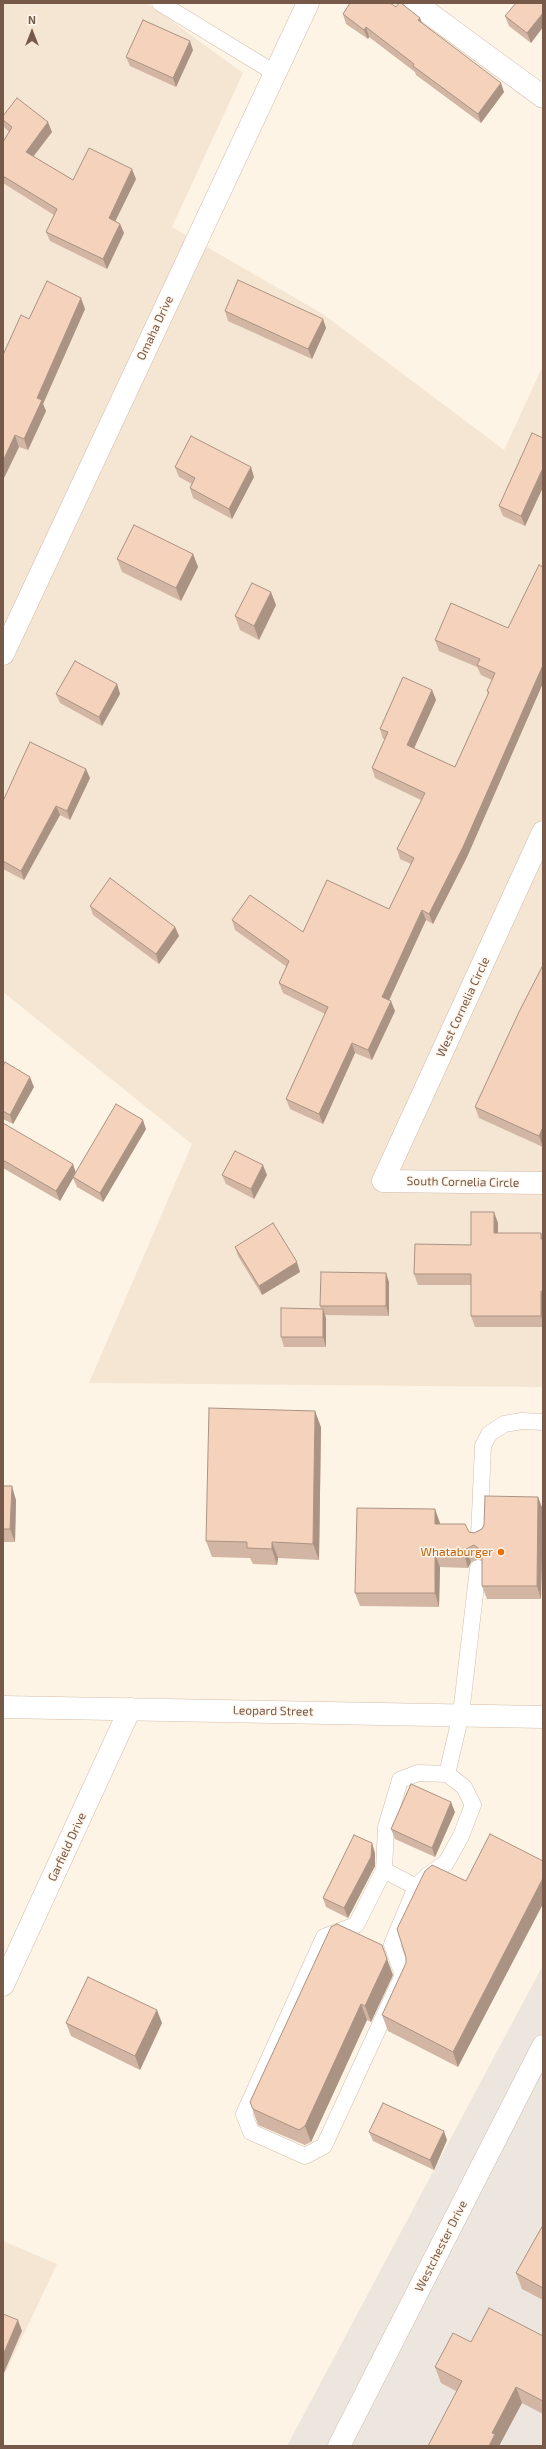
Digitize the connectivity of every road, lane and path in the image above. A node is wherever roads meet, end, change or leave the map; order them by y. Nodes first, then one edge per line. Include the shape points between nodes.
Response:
1 (160, 3) edge
2 (308, 3) edge
3 (415, 3) edge
4 (275, 73) junction
5 (543, 97) edge
6 (3, 654) edge
7 (543, 832) edge
8 (383, 1181) joint
9 (543, 1183) edge
10 (543, 1422) edge
11 (479, 1537) edge
12 (478, 1568) dead end
13 (3, 1707) edge
14 (130, 1709) junction
15 (461, 1714) junction
16 (543, 1717) edge
17 (447, 1774) junction
18 (384, 1870) junction
19 (416, 1887) junction
20 (3, 1985) edge
21 (543, 2046) edge
22 (339, 2446) edge

1 - 4 lane
2 - 4 street, Omaha Drive
3 - 5 street
4 - 6 street, Omaha Drive
7 - 8 street, West Cornelia Circle
8 - 9 street, South Cornelia Circle
10 - 11 lane via 522,1421 504,1424 489,1434 482,1446
12 - 15 lane
13 - 14 street, Leopard Street
14 - 15 street, Leopard Street
14 - 20 street, Garfield Drive
15 - 16 street, Leopard Street
15 - 17 lane
17 - 18 lane via 418,1773 400,1780 386,1827
17 - 19 lane via 464,1787 473,1805 461,1836 446,1862
18 - 19 lane
18 - 19 lane via 356,1925 324,1937 244,2114 251,2132 304,2156 324,2146 403,1975 392,1944
21 - 22 street, Westchester Drive

